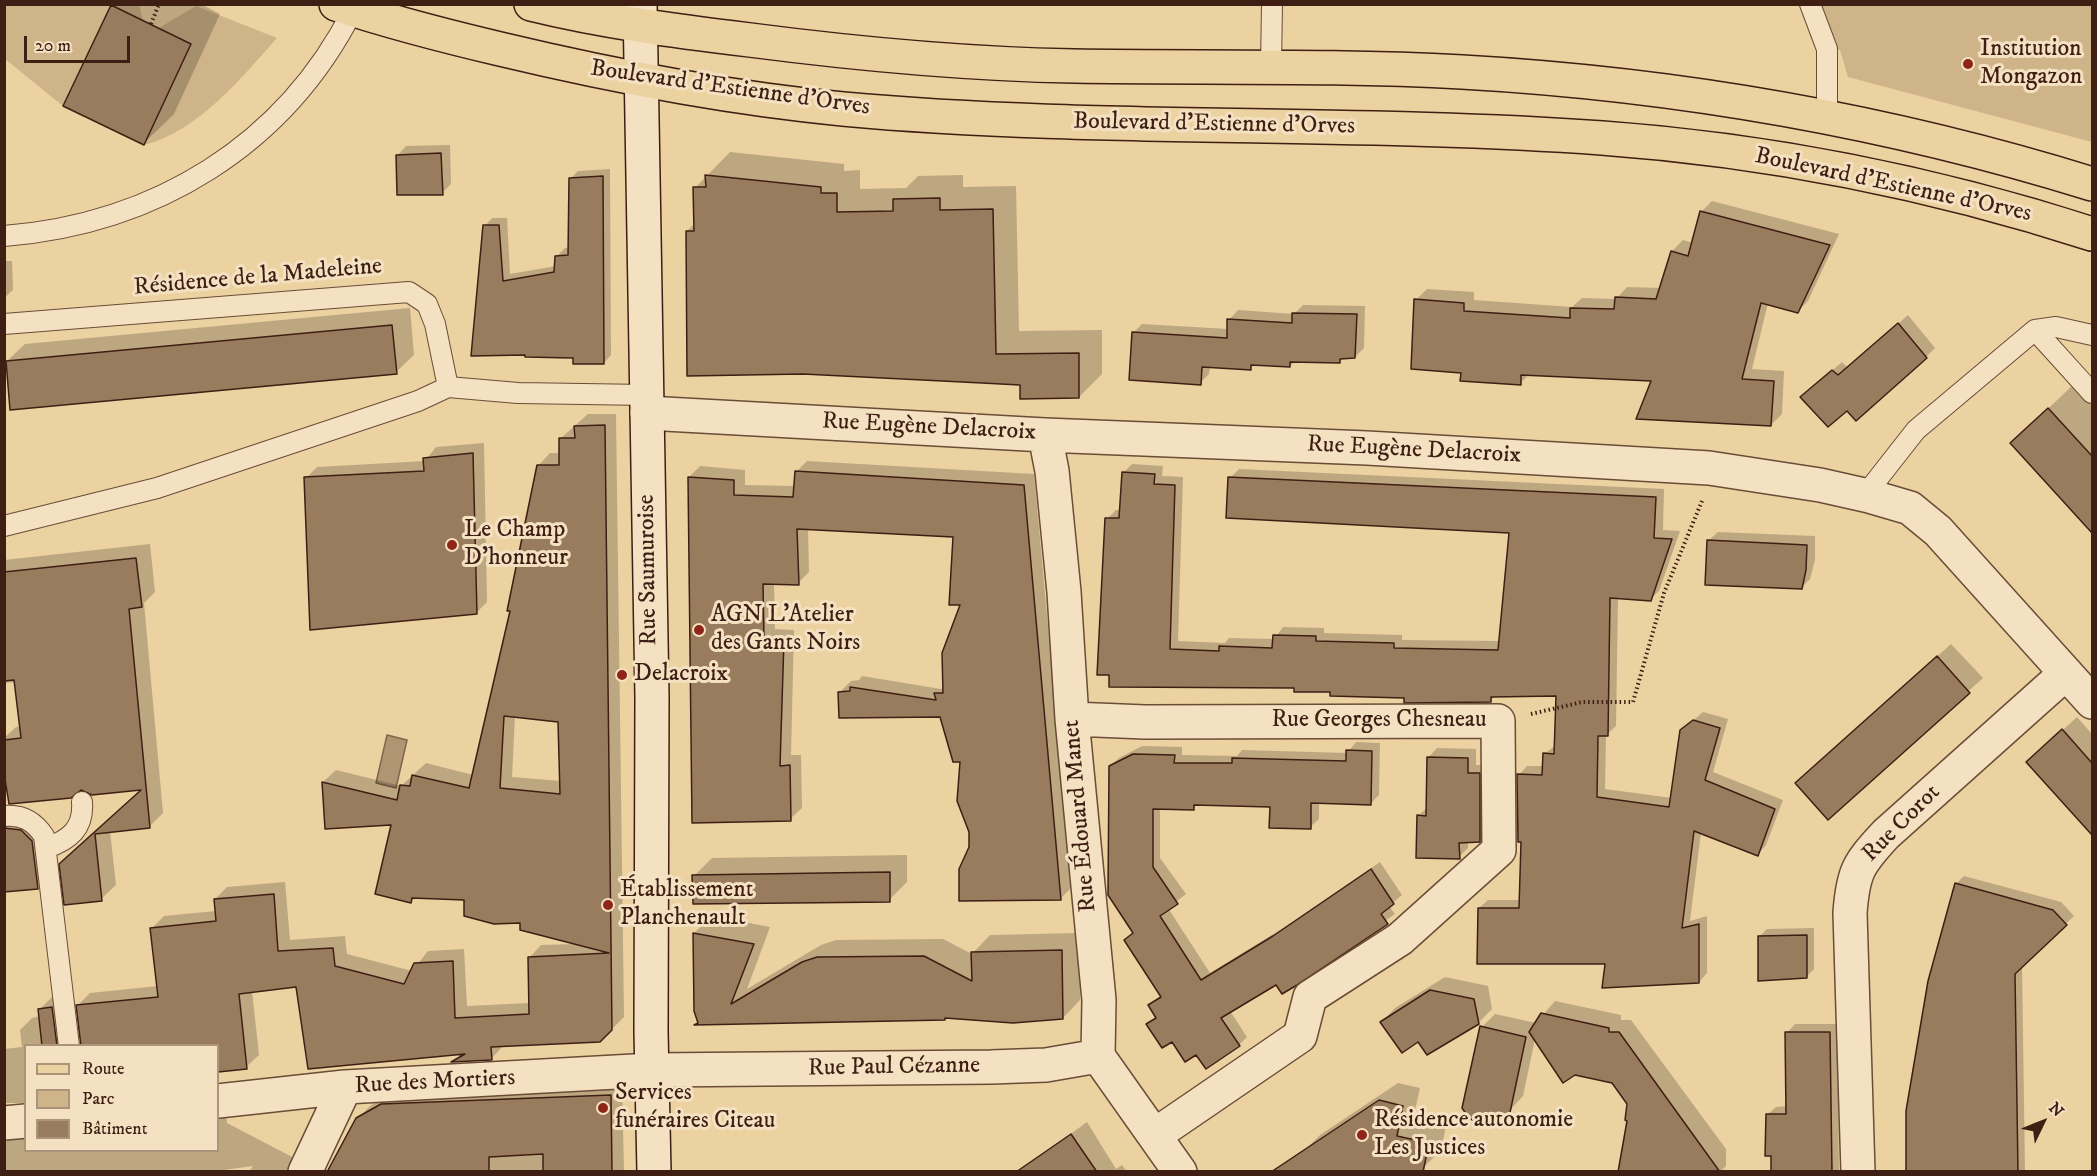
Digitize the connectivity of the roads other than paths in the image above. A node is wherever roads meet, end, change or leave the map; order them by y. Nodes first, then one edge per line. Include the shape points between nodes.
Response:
1 (531, 4) edge
2 (1272, 4) edge
3 (1810, 4) edge
4 (345, 7) edge
5 (640, 16) edge
6 (1271, 67) junction
7 (642, 80) junction
8 (1827, 118) junction
9 (2092, 184) edge
10 (2092, 234) edge
11 (4, 236) edge
12 (4, 324) edge
13 (2035, 330) junction
14 (2092, 335) edge
15 (448, 387) junction
16 (2092, 393) edge
17 (647, 404) junction
18 (1045, 435) junction
19 (1865, 495) junction
20 (4, 526) edge
21 (2066, 673) junction
22 (2092, 702) edge
23 (1072, 719) junction
24 (82, 802) dead end
25 (4, 816) edge
26 (46, 848) junction
27 (69, 1044) edge
28 (1098, 1056) junction
29 (652, 1070) junction
30 (345, 1088) junction
31 (219, 1101) edge
32 (24, 1121) edge
33 (4, 1123) edge
34 (1155, 1135) junction
35 (305, 1172) edge
36 (654, 1172) edge
37 (1180, 1172) edge
38 (1858, 1172) edge

1 - 5 main road, Boulevard d'Estienne d'Orves via 598,21
2 - 6 lane
3 - 8 lane via 1827,49
4 - 7 main road, Boulevard d'Estienne d'Orves via 436,34
4 - 11 lane via 336,45 303,88 240,149 203,174 125,212 40,233
5 - 6 main road, Boulevard d'Estienne d'Orves via 870,55 965,62
5 - 7 street, Rue Saumuroise
6 - 8 main road, Boulevard d'Estienne d'Orves via 1463,72 1718,99
7 - 10 main road, Boulevard d'Estienne d'Orves via 843,109 1034,120 1464,130 1605,138 1719,150 1944,192
7 - 17 street, Rue Saumuroise
8 - 9 main road, Boulevard d'Estienne d'Orves via 1953,146
12 - 15 lane, Résidence de la Madeleine via 410,292 427,304 435,324
13 - 14 lane via 2056,327
13 - 16 lane
13 - 19 lane via 1916,430
15 - 17 lane
15 - 20 lane via 418,401 157,488
17 - 18 street, Rue Eugène Delacroix
17 - 29 street, Rue Saumuroise
18 - 19 street, Rue Eugène Delacroix via 1709,468
18 - 23 street, Rue Édouard Manet via 1064,592
19 - 21 street, Rue Eugène Delacroix via 1910,508 1938,531
21 - 22 street, Rue Eugène Delacroix
21 - 38 street, Rue Corot via 1886,834 1864,857 1852,880
23 - 28 street, Rue Édouard Manet via 1099,1000
23 - 34 street, Rue Georges Chesneau via 1498,721 1499,850 1400,939 1310,997 1300,1036
24 - 26 lane via 83,816 76,830 63,843
25 - 26 lane via 27,819 38,827
26 - 27 lane
28 - 29 street, Rue Paul Cézanne via 1046,1065 1002,1067
28 - 34 street
29 - 30 street, Rue des Mortiers
29 - 36 street, Rue Saumuroise
30 - 31 street, Rue des Mortiers
30 - 35 street
32 - 33 street
34 - 37 street

